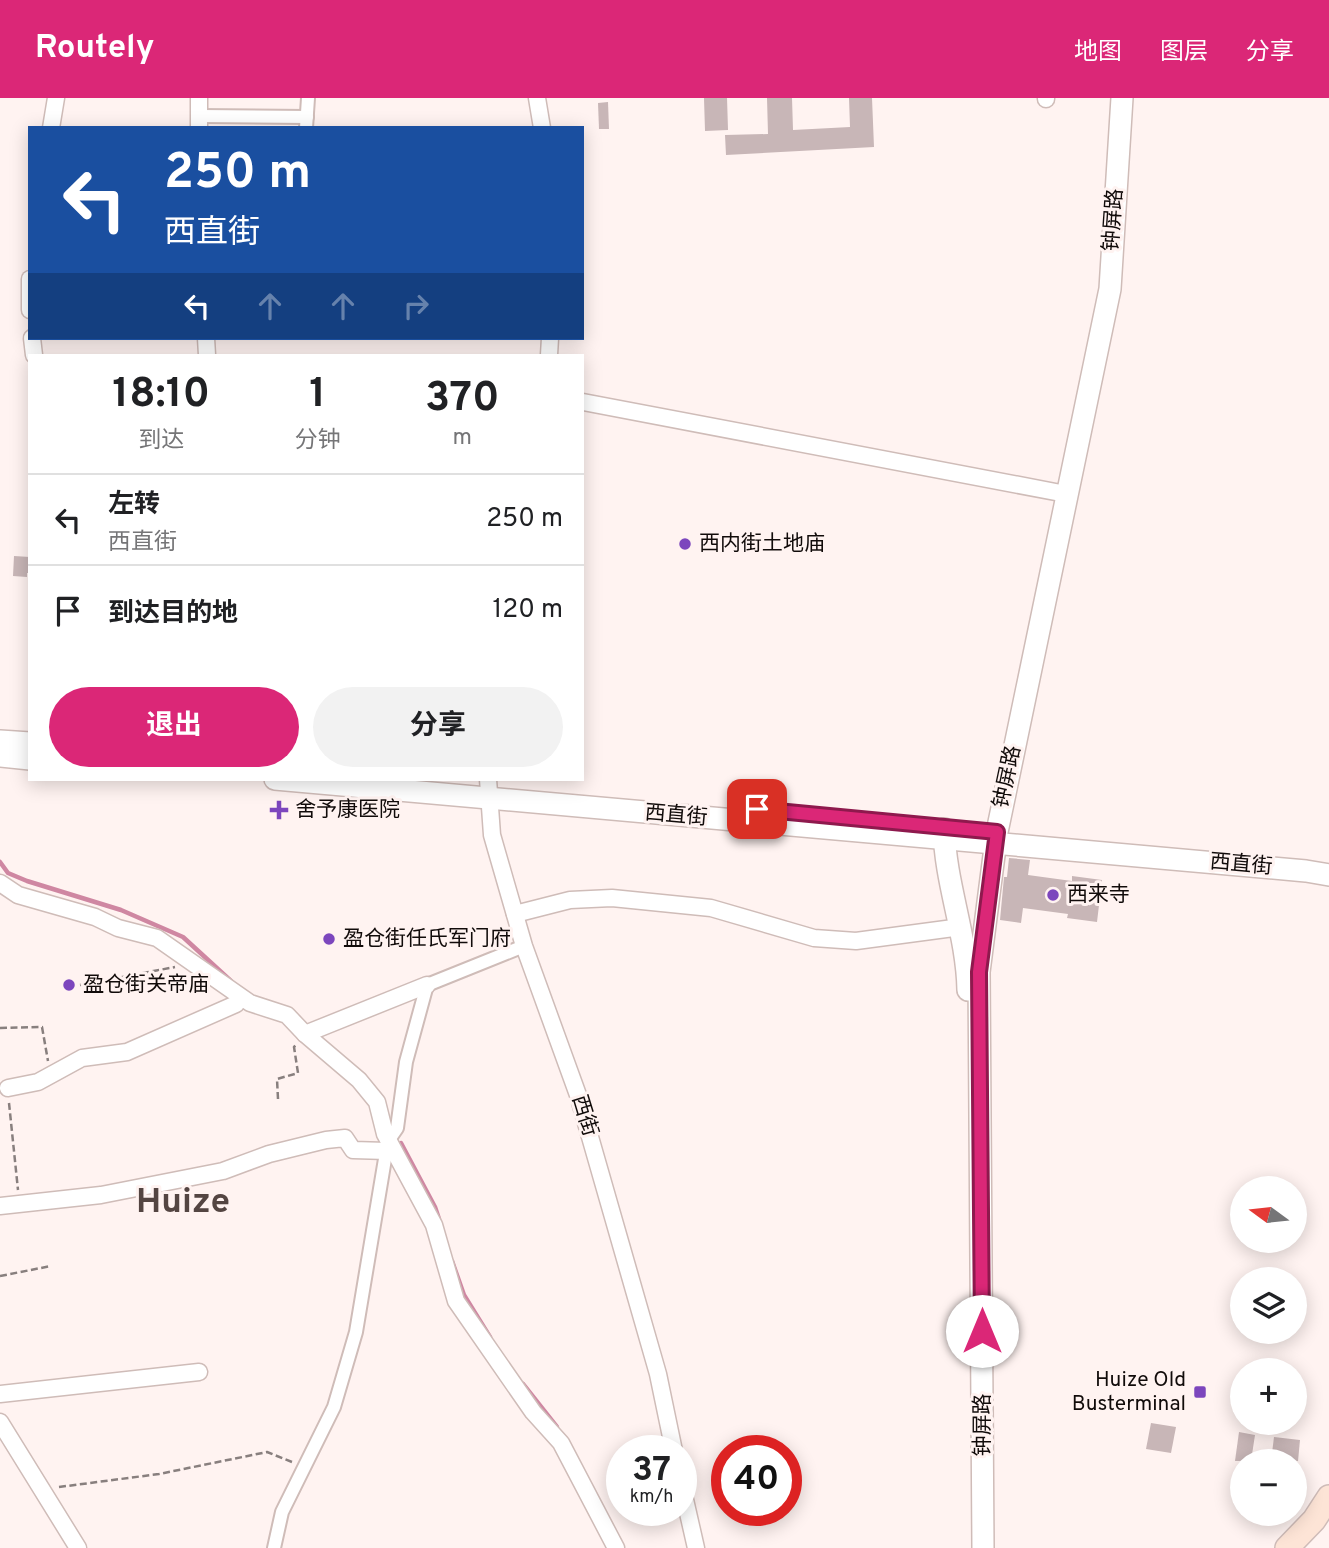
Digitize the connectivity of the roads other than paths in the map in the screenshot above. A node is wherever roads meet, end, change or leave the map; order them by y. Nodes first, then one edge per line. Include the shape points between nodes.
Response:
1 (56, 98) edge
2 (200, 98) edge
3 (308, 98) edge
4 (537, 98) edge
5 (1122, 98) edge
6 (199, 122) edge
7 (307, 125) edge
8 (51, 126) edge
9 (542, 126) edge
10 (584, 402) edge
11 (1066, 494) junction
12 (0, 741) edge
13 (28, 743) edge
14 (0, 756) edge
15 (28, 758) edge
16 (322, 781) edge
17 (441, 781) edge
18 (488, 788) edge
19 (944, 833) junction
20 (996, 838) junction
21 (1329, 874) edge
22 (0, 883) edge
23 (515, 914) junction
24 (961, 927) junction
25 (524, 946) junction
26 (428, 985) junction
27 (240, 997) junction
28 (305, 1034) junction
29 (8, 1088) road end
30 (388, 1146) junction
31 (0, 1206) edge
32 (199, 1372) dead end
33 (0, 1394) edge
34 (0, 1422) edge
35 (670, 1435) edge
36 (1329, 1497) edge
37 (691, 1526) edge
38 (78, 1548) edge
39 (274, 1548) edge
40 (616, 1548) edge
41 (696, 1548) edge
42 (972, 1548) edge
43 (984, 1548) edge
44 (1287, 1548) edge

1 - 8 street
2 - 6 street
3 - 7 street
4 - 9 street
5 - 11 street, 钟屏路 via 1110,289
6 - 7 street
10 - 11 street
11 - 20 street, 钟屏路
12 - 13 street
14 - 15 street
16 - 18 street, 西直街
17 - 18 street, 西直街
18 - 19 street, 西直街
18 - 23 street, 西街 via 492,835
19 - 20 street, 西直街
19 - 24 street, 钟屏路 via 945,859
20 - 21 street, 西直街
20 - 43 street, 钟屏路 via 979,972
22 - 27 street via 18,895 157,938
23 - 24 street via 570,900 612,898 712,908 814,938 856,941
23 - 25 street, 西街
24 - 42 street, 钟屏路 via 967,969
25 - 26 street
25 - 35 street, 西街 via 578,1095
26 - 28 street
26 - 30 street via 406,1062 397,1128
27 - 28 street via 286,1015
27 - 29 street via 236,1004 127,1052 82,1058 38,1082
28 - 30 street via 359,1080 377,1102
30 - 31 street via 353,1150 345,1138 326,1140 223,1171 101,1195
30 - 39 street via 356,1332 334,1407 282,1512
30 - 40 street via 434,1225 456,1301 533,1412 561,1443
32 - 33 street
34 - 38 street
36 - 44 main road
37 - 41 street

